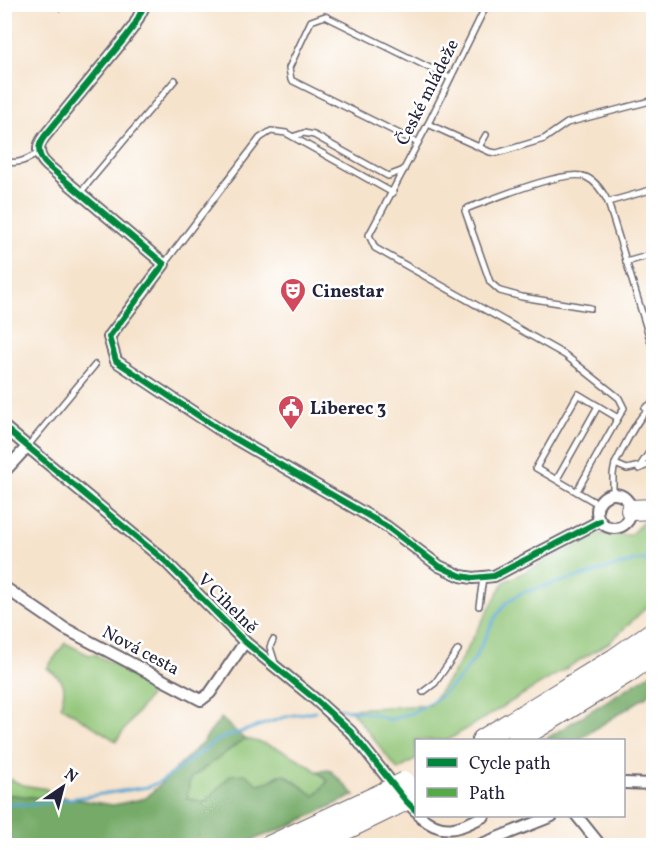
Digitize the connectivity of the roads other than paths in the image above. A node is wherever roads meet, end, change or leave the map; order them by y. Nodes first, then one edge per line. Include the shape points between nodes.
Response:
1 (145, 4) edge
2 (469, 4) edge
3 (487, 4) edge
4 (483, 11) junction
5 (450, 78) junction
6 (175, 80) dead end
7 (654, 100) edge
8 (428, 124) junction
9 (486, 135) dead end
10 (295, 136) dead end
11 (418, 143) junction
12 (479, 147) junction
13 (39, 153) junction
14 (4, 161) edge
15 (405, 168) junction
16 (654, 189) edge
17 (80, 193) junction
18 (393, 193) junction
19 (608, 202) junction
20 (654, 254) edge
21 (626, 262) junction
22 (164, 264) junction
23 (590, 308) dead end
24 (651, 333) edge
25 (654, 352) edge
26 (95, 365) dead end
27 (654, 402) edge
28 (598, 406) junction
29 (654, 407) edge
30 (642, 415) junction
31 (618, 418) junction
32 (4, 427) edge
33 (654, 445) edge
34 (27, 447) junction
35 (654, 462) edge
36 (615, 464) junction
37 (633, 469) junction
38 (4, 472) edge
39 (557, 479) junction
40 (577, 491) junction
41 (613, 494) junction
42 (598, 504) junction
43 (654, 509) edge
44 (631, 510) junction
45 (600, 521) junction
46 (483, 578) junction
47 (4, 587) edge
48 (479, 606) dead end
49 (654, 631) edge
50 (273, 640) dead end
51 (245, 642) junction
52 (458, 650) dead end
53 (654, 654) edge
54 (279, 670) junction
55 (423, 692) dead end
56 (485, 739) edge
57 (520, 739) edge
58 (625, 783) edge
59 (654, 784) edge
60 (414, 787) edge
61 (389, 800) junction
62 (415, 809) edge
63 (422, 817) edge
64 (482, 817) edge
65 (550, 817) edge
66 (578, 817) edge
67 (268, 846) edge
68 (312, 846) edge
69 (477, 846) edge
70 (601, 846) edge

1 - 13 street via 125,38 44,137
2 - 4 lane
3 - 4 lane, České mládeže
4 - 5 lane, České mládeže
5 - 8 lane, České mládeže
5 - 11 lane via 324,16 311,21 289,68 291,80
6 - 17 lane
7 - 12 lane via 567,123 544,139 497,153
8 - 11 lane, České mládeže
8 - 12 lane
9 - 12 lane
10 - 15 lane via 314,135 387,176
11 - 15 lane, České mládeže
13 - 14 lane via 21,162
13 - 17 street
15 - 18 lane, České mládeže
16 - 19 lane
17 - 22 street
18 - 22 lane via 285,133 271,131 260,138
18 - 31 lane, České mládeže via 369,235 375,248 565,355 619,398 624,408
19 - 21 lane
19 - 23 lane via 602,189 585,176 562,177 465,211 490,282 500,291
20 - 21 lane
21 - 24 lane
22 - 46 street via 110,337 116,361 364,519 386,526 447,571
24 - 25 lane
26 - 34 lane
27 - 30 lane via 646,406
28 - 31 lane
28 - 39 lane
28 - 39 lane via 578,394 536,468
29 - 30 lane
30 - 36 lane
31 - 40 lane
32 - 34 street, V Cihelně
33 - 37 lane via 643,464
34 - 38 street
34 - 51 street, V Cihelně via 165,561
35 - 37 lane
36 - 37 lane
36 - 41 lane
39 - 40 lane
40 - 42 lane
41 - 42 street
41 - 44 street via 624,497
42 - 45 street
43 - 44 highway
44 - 45 street via 628,521 620,527 609,527
45 - 46 street via 494,576
46 - 48 lane
47 - 51 street, Nová cesta via 64,628 201,700
49 - 56 highway
50 - 54 lane via 270,647
51 - 54 street, V Cihelně
52 - 55 lane via 435,683
53 - 57 highway
54 - 62 street, V Cihelně via 351,732
58 - 59 street
60 - 61 highway, bridge
61 - 67 highway
61 - 68 highway
63 - 64 street via 451,829
65 - 69 street
66 - 70 street

